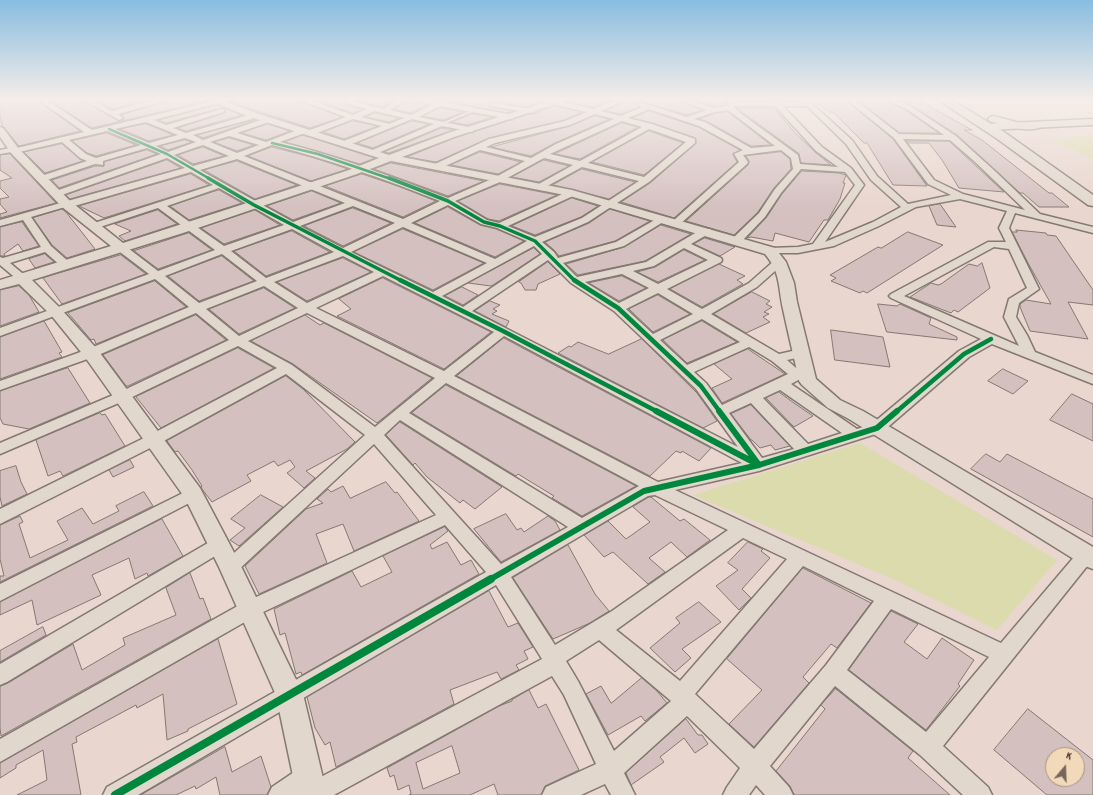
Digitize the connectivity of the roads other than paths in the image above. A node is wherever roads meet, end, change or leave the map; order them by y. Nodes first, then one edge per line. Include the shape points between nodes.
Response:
1 (4, 136) edge
2 (79, 136) edge
3 (124, 136) edge
4 (183, 136) edge
5 (190, 136) edge
6 (221, 136) edge
7 (241, 136) edge
8 (294, 136) edge
9 (326, 136) edge
10 (344, 136) edge
11 (413, 136) edge
12 (448, 136) edge
13 (511, 136) edge
14 (583, 136) edge
15 (631, 136) edge
16 (695, 136) edge
17 (725, 136) edge
18 (767, 136) edge
19 (807, 136) edge
20 (843, 136) edge
21 (897, 136) edge
22 (900, 136) edge
23 (950, 136) edge
24 (1022, 136) edge
25 (335, 138) junction
26 (953, 138) junction
27 (64, 140) junction
28 (205, 142) junction
29 (270, 144) junction
30 (146, 146) junction
31 (479, 147) junction
32 (783, 147) junction
33 (15, 150) junction
34 (750, 151) junction
35 (0, 152) edge
36 (373, 153) junction
37 (166, 154) junction
38 (543, 155) junction
39 (237, 156) junction
40 (389, 158) junction
41 (533, 160) junction
42 (96, 161) junction
43 (581, 164) junction
44 (796, 166) junction
45 (436, 167) junction
46 (362, 168) junction
47 (192, 169) junction
48 (848, 170) junction
49 (120, 172) junction
50 (41, 179) junction
51 (497, 180) junction
52 (646, 180) junction
53 (141, 184) junction
54 (221, 185) junction
55 (310, 186) junction
56 (540, 187) junction
57 (572, 193) junction
58 (56, 194) junction
59 (960, 196) junction
60 (448, 201) junction
61 (1093, 202) edge
62 (353, 203) junction
63 (254, 204) junction
64 (67, 205) junction
65 (160, 205) junction
66 (609, 205) junction
67 (907, 208) junction
68 (1012, 210) junction
69 (25, 216) junction
70 (1038, 217) junction
71 (2, 221) edge
72 (670, 221) junction
73 (403, 224) junction
74 (94, 226) junction
75 (294, 226) junction
76 (500, 226) junction
77 (188, 227) junction
78 (1093, 230) edge
79 (706, 231) junction
80 (736, 240) junction
81 (535, 241) junction
82 (685, 245) junction
83 (1012, 246) junction
84 (120, 247) junction
85 (816, 247) junction
86 (47, 248) junction
87 (224, 251) junction
88 (342, 252) junction
89 (775, 256) junction
90 (552, 258) junction
91 (1, 261) edge
92 (496, 263) junction
93 (65, 264) junction
94 (625, 271) junction
95 (382, 272) junction
96 (157, 275) junction
97 (22, 278) junction
98 (575, 281) junction
99 (265, 282) junction
100 (0, 285) edge
101 (659, 289) junction
102 (434, 296) junction
103 (197, 308) junction
104 (307, 308) junction
105 (618, 308) junction
106 (56, 312) junction
107 (463, 312) junction
108 (703, 314) junction
109 (503, 331) junction
110 (0, 332) edge
111 (653, 339) junction
112 (991, 339) junction
113 (238, 341) junction
114 (749, 342) junction
115 (91, 353) junction
116 (801, 353) junction
117 (1029, 354) junction
118 (777, 358) junction
119 (287, 368) junction
120 (686, 371) junction
121 (1090, 375) edge
122 (445, 377) junction
123 (781, 384) junction
124 (0, 386) edge
125 (123, 396) junction
126 (753, 396) junction
127 (721, 411) junction
128 (399, 413) junction
129 (877, 428) junction
130 (374, 434) junction
131 (855, 435) junction
132 (155, 439) junction
133 (0, 448) edge
134 (804, 450) junction
135 (760, 465) junction
136 (658, 489) junction
137 (193, 494) junction
138 (0, 517) edge
139 (447, 517) junction
140 (582, 527) junction
141 (742, 529) junction
142 (219, 545) junction
143 (800, 557) junction
144 (1089, 557) edge
145 (230, 567) junction
146 (500, 575) junction
147 (0, 593) edge
148 (887, 599) junction
149 (250, 609) junction
150 (600, 629) junction
151 (1004, 654) junction
152 (553, 660) junction
153 (833, 672) junction
154 (0, 675) edge
155 (289, 694) junction
156 (684, 698) junction
157 (928, 747) junction
158 (0, 751) edge
159 (755, 766) junction
160 (610, 770) junction
161 (310, 789) edge
162 (115, 795) edge
163 (280, 795) edge
164 (554, 795) edge
165 (623, 795) edge
166 (735, 795) edge
167 (780, 795) edge
168 (980, 795) edge

1 - 33 street
2 - 27 street
3 - 30 street
4 - 30 street
5 - 28 street
6 - 28 street
7 - 29 street
8 - 29 street
9 - 25 street
10 - 25 street
11 - 36 street
12 - 40 street
13 - 31 street
14 - 38 street
15 - 43 street
16 - 52 street
17 - 34 street
18 - 32 street
19 - 48 street via 819,149
20 - 67 street via 874,178
21 - 59 street via 931,182
22 - 26 street
23 - 26 street
24 - 61 highway
25 - 36 street
26 - 70 street via 982,162
27 - 33 street
27 - 42 street via 83,156
28 - 37 street
28 - 39 street
29 - 39 street
29 - 46 street via 318,154
30 - 37 street
30 - 42 street
31 - 41 street
31 - 45 street
32 - 34 street
32 - 44 street via 795,158
33 - 35 street
33 - 50 street
34 - 72 street via 738,154 744,162
36 - 40 street
37 - 47 street
37 - 49 street
38 - 41 street
38 - 43 street
39 - 47 street
39 - 55 street
40 - 45 street
40 - 46 street
41 - 51 street
42 - 49 street
42 - 50 street
43 - 52 street
43 - 56 street
44 - 48 street
44 - 80 street via 797,169 762,214
45 - 51 street
46 - 55 street
46 - 60 street
47 - 53 street
47 - 54 street
48 - 85 street via 860,185
49 - 53 street
49 - 58 street
50 - 58 street
51 - 56 street
51 - 60 street
52 - 66 street
53 - 64 street
54 - 63 street
54 - 65 street
55 - 62 street
55 - 63 street
56 - 57 street
57 - 66 street
57 - 76 street
58 - 64 street
59 - 67 street
59 - 68 street
60 - 73 street
60 - 76 street via 484,222
62 - 73 street
62 - 75 street
63 - 75 street
63 - 77 street
64 - 69 street
64 - 74 street
65 - 74 street
65 - 77 street
66 - 72 street
66 - 81 street via 585,220
67 - 85 street via 830,244
68 - 70 street
68 - 83 street via 1004,228
69 - 71 street
69 - 86 street
70 - 78 street
72 - 79 street
72 - 90 street via 620,244
73 - 88 street
73 - 92 street
74 - 84 street
75 - 87 street
75 - 88 street
76 - 81 street
77 - 84 street
77 - 87 street
79 - 80 street
79 - 82 street
80 - 89 street
81 - 90 street
81 - 92 street
82 - 94 street via 650,264
82 - 101 street via 716,260
83 - 112 street via 992,244 895,296
83 - 117 street via 1033,289 1013,301 1010,317
84 - 93 street
84 - 96 street
85 - 89 street
86 - 91 street
86 - 93 street
87 - 96 street
87 - 99 street
88 - 95 street
88 - 99 street
89 - 108 street via 753,285
89 - 116 street via 787,283
90 - 98 street
90 - 107 street
91 - 97 street
92 - 102 street
93 - 97 street
94 - 98 street
94 - 101 street
95 - 102 street
95 - 104 street
96 - 103 street
96 - 106 street
97 - 100 street
97 - 106 street
98 - 105 street
99 - 103 street
99 - 104 street
101 - 105 street
101 - 108 street
102 - 107 street
103 - 113 street
103 - 115 street
104 - 113 street
104 - 122 street
105 - 111 street
106 - 110 street
106 - 115 street
107 - 109 street
108 - 111 street
108 - 114 street
109 - 122 street
109 - 135 street
111 - 120 street
112 - 117 street
112 - 129 street via 964,354
113 - 119 street
113 - 125 street
114 - 118 street
114 - 120 street
115 - 124 street
115 - 125 street
116 - 118 street
116 - 129 street via 808,381 834,404
117 - 121 street
118 - 123 street via 797,375
119 - 130 street
119 - 132 street
120 - 127 street
122 - 128 street
122 - 136 street
123 - 126 street
123 - 131 street
125 - 132 street
125 - 133 street
126 - 127 street
126 - 134 street
127 - 135 street
128 - 130 street
128 - 140 street
129 - 131 street
129 - 144 street
130 - 139 street
130 - 145 street
131 - 134 street
132 - 137 street
132 - 138 street
134 - 135 street
135 - 136 street
136 - 140 street via 644,491
136 - 141 street
137 - 142 street
137 - 147 street
139 - 146 street
139 - 149 street
140 - 146 street
141 - 143 street
141 - 150 street
142 - 145 street
142 - 154 street
143 - 148 street
143 - 156 street
144 - 151 street
145 - 149 street
146 - 152 street
146 - 155 street
148 - 151 street
148 - 153 street
149 - 155 street
149 - 158 street
150 - 152 street
150 - 156 street
151 - 157 street
152 - 160 street via 571,688
152 - 161 street
153 - 157 street
153 - 159 street
155 - 161 street
155 - 162 street
156 - 159 street
156 - 160 street
157 - 168 street
159 - 166 street
159 - 167 street
160 - 164 street
160 - 165 street
161 - 163 street

